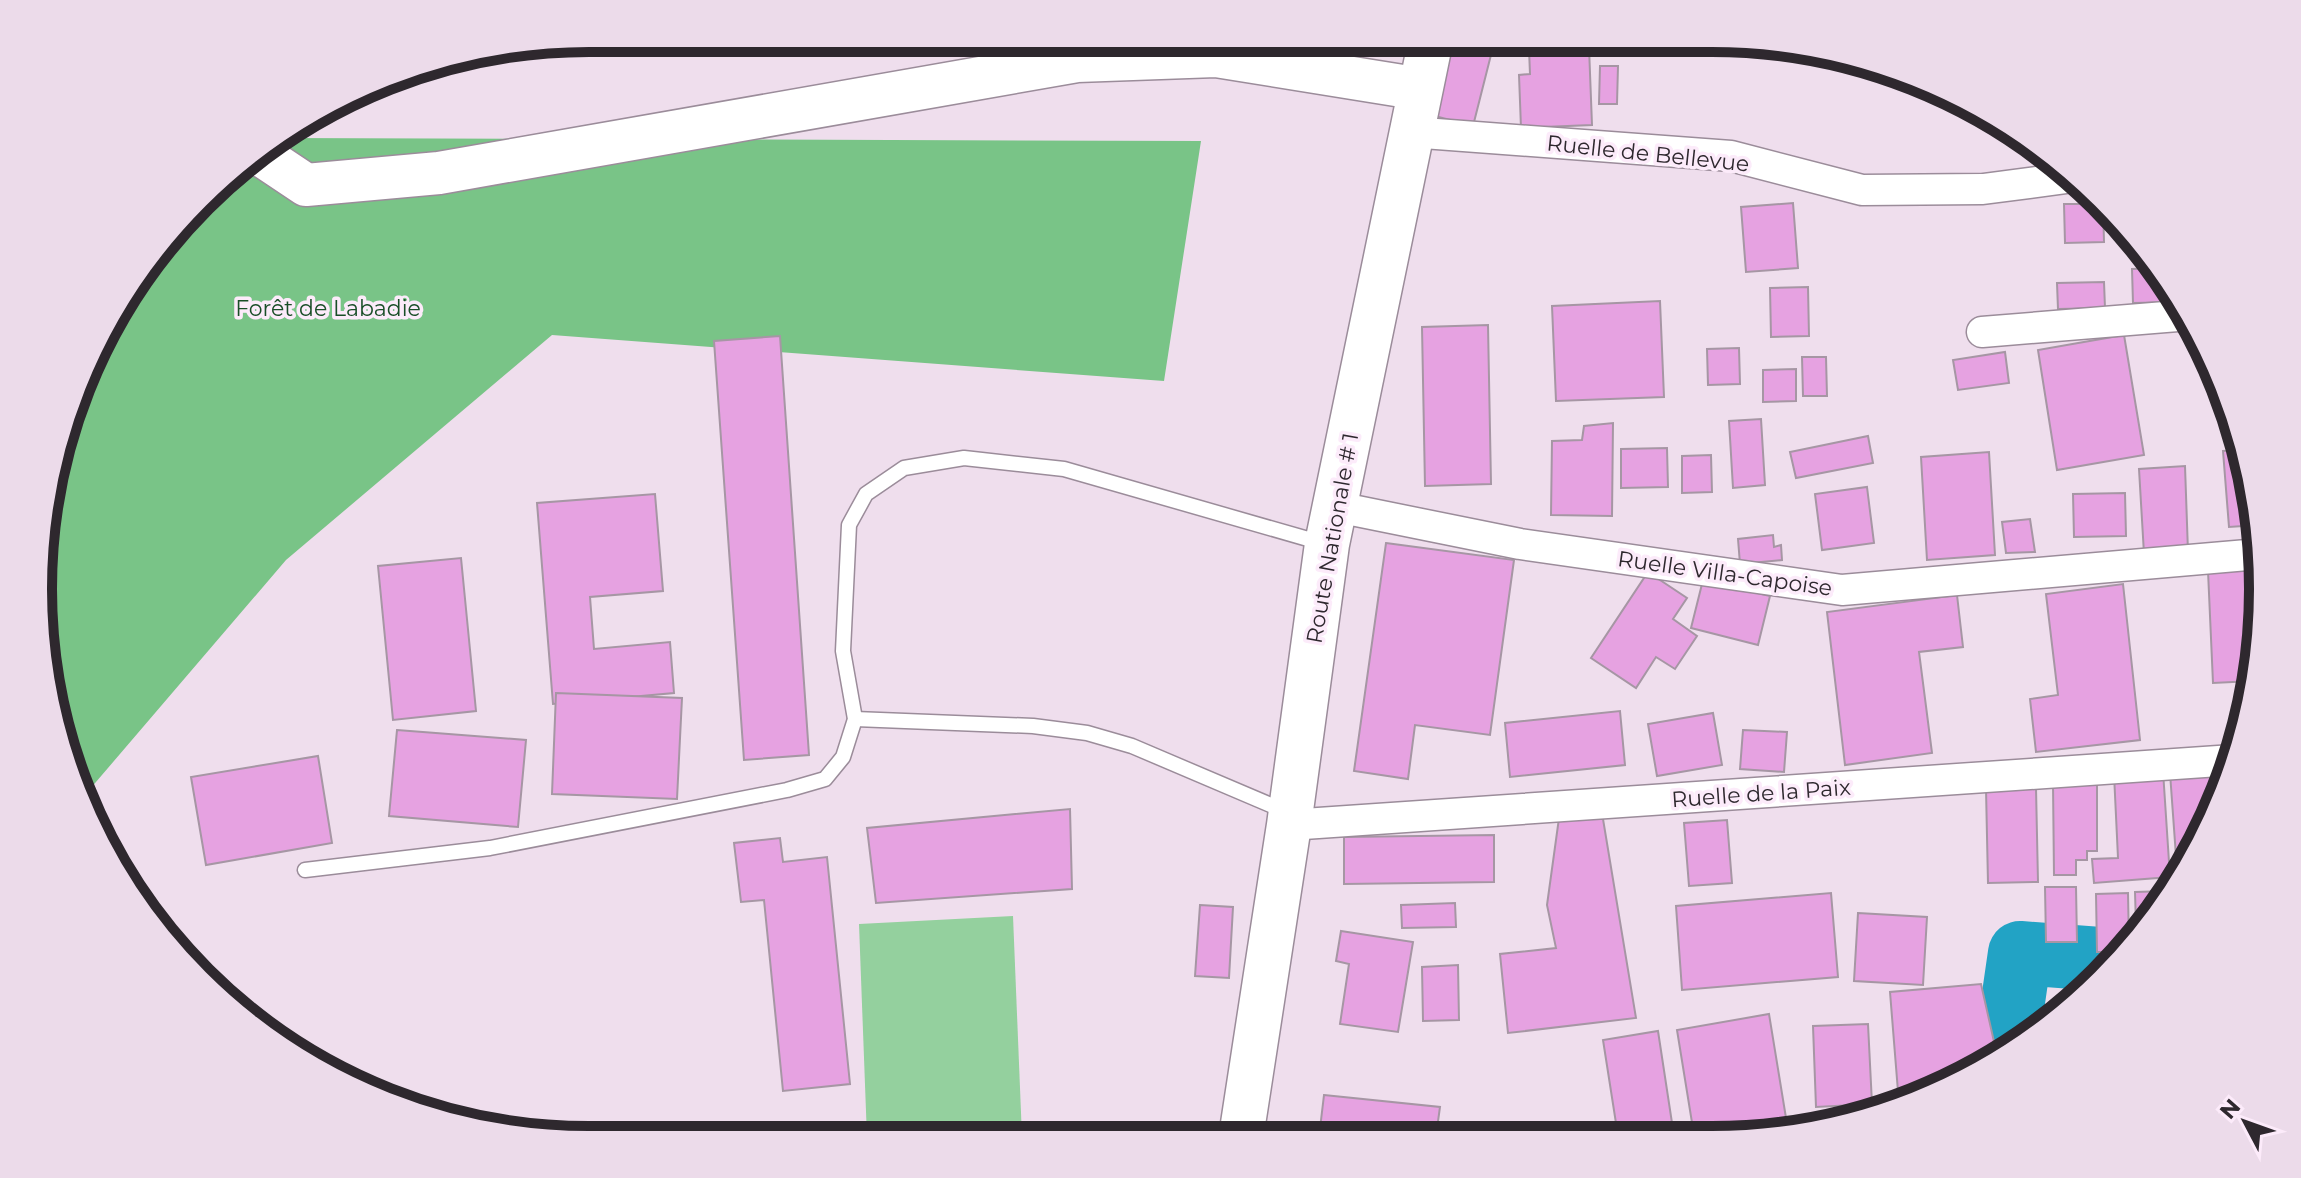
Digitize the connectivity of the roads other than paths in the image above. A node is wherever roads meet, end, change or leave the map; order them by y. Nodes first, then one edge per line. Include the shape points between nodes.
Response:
1 (1428, 52) edge
2 (1421, 89) junction
3 (1410, 132) junction
4 (267, 159) edge
5 (2059, 179) edge
6 (2174, 316) edge
7 (1982, 332) dead end
8 (1332, 525) junction
9 (2248, 555) edge
10 (855, 719) junction
11 (2221, 761) edge
12 (1290, 819) junction
13 (305, 870) dead end
14 (1243, 1126) edge

1 - 2 main road, Route Nationale # 1
2 - 3 main road, Route Nationale # 1
2 - 4 street via 1216,56 1077,61 439,173 306,185
3 - 5 street, Ruelle de Bellevue via 1731,156 1862,190 1983,189
3 - 8 main road, Route Nationale # 1
6 - 7 street
8 - 9 street, Ruelle Villa-Capoise via 1520,544 1842,590
8 - 10 lane via 1064,469 964,458 904,468 866,494 849,525 843,651
8 - 12 main road, Route Nationale # 1
10 - 12 lane via 1087,733 1132,746
10 - 13 lane via 843,757 825,779 787,790 490,848
11 - 12 street, Ruelle de la Paix
12 - 14 main road, Route Nationale # 1

